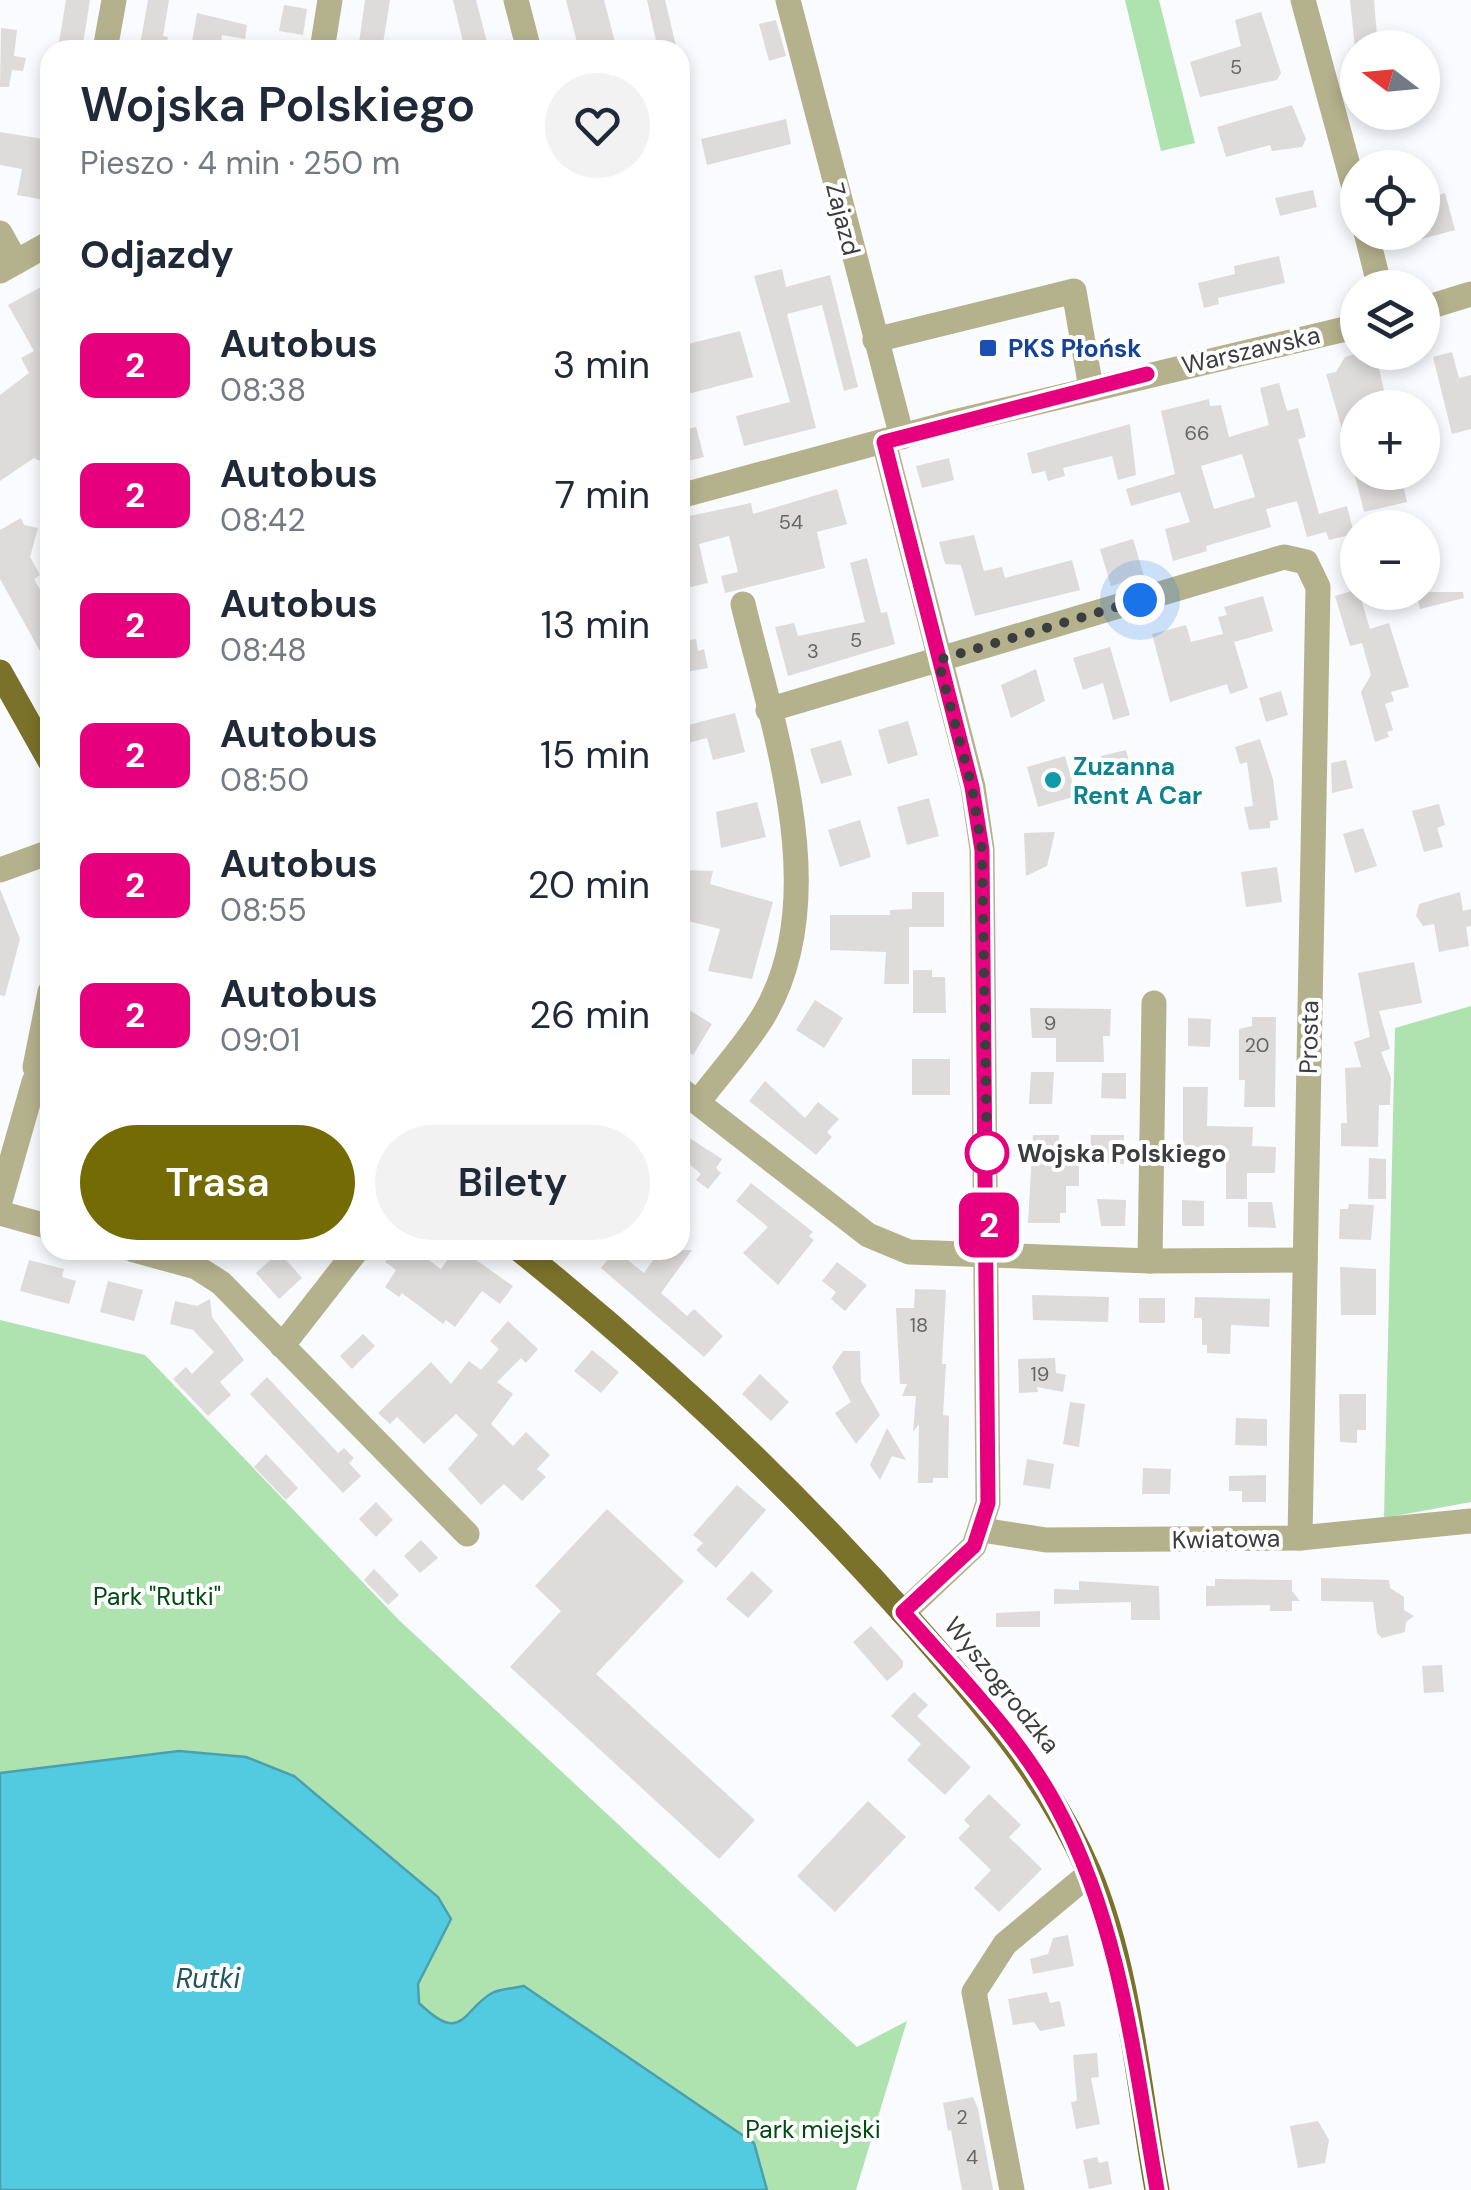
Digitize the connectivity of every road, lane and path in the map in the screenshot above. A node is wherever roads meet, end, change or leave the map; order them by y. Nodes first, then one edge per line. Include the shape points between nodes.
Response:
1 (114, 0) edge
2 (330, 0) edge
3 (516, 0) edge
4 (788, 0) edge
5 (1303, 0) edge
6 (107, 40) edge
7 (324, 40) edge
8 (526, 40) edge
9 (1344, 150) edge
10 (0, 232) edge
11 (40, 248) edge
12 (8, 266) edge
13 (1471, 294) edge
14 (1440, 303) edge
15 (1340, 330) edge
16 (875, 340) junction
17 (1091, 388) junction
18 (893, 439) junction
19 (690, 493) edge
20 (742, 604) dead end
21 (938, 660) junction
22 (0, 672) edge
23 (768, 710) junction
24 (40, 743) edge
25 (40, 856) edge
26 (0, 870) edge
27 (1154, 1003) dead end
28 (40, 1033) edge
29 (40, 1069) edge
30 (34, 1082) junction
31 (690, 1095) edge
32 (0, 1201) edge
33 (0, 1213) edge
34 (40, 1224) edge
35 (989, 1257) junction
36 (170, 1260) edge
37 (349, 1260) edge
38 (531, 1260) edge
39 (1305, 1260) junction
40 (1150, 1261) junction
41 (282, 1346) junction
42 (1471, 1520) edge
43 (982, 1530) junction
44 (467, 1534) dead end
45 (1300, 1538) junction
46 (903, 1612) junction
47 (1089, 1874) junction
48 (1012, 2190) edge
49 (1157, 2190) edge

1 - 6 street
2 - 7 street
3 - 8 street
4 - 16 street, Zajazd
5 - 9 street
10 - 12 street
11 - 12 street
13 - 14 street
15 - 17 street, Warszawska
16 - 17 street via 1074,291
16 - 18 street, Zajazd
17 - 18 street, Warszawska
18 - 19 street, Warszawska
18 - 21 street
20 - 23 street
21 - 23 street
21 - 35 street via 982,850
21 - 39 street, Prosta via 1284,557 1306,562 1318,586
22 - 24 main road
23 - 31 street via 799,864 797,918 786,968 764,1015
25 - 26 street
27 - 40 street
28 - 30 street
29 - 30 street
30 - 32 street
31 - 35 street via 868,1235 909,1252
33 - 34 street
35 - 40 street
35 - 43 street via 990,1453
36 - 41 street via 221,1283
37 - 41 street
38 - 46 main road, Wyszogrodzka via 774,1474
39 - 40 street
39 - 45 street, Prosta
41 - 44 street
42 - 45 street, Kwiatowa
43 - 45 street, Kwiatowa via 1046,1540
43 - 46 street via 960,1563
46 - 47 main road, Wyszogrodzka via 1017,1744
47 - 48 street via 1005,1944 974,1992
47 - 49 main road, Wyszogrodzka via 1114,1953

